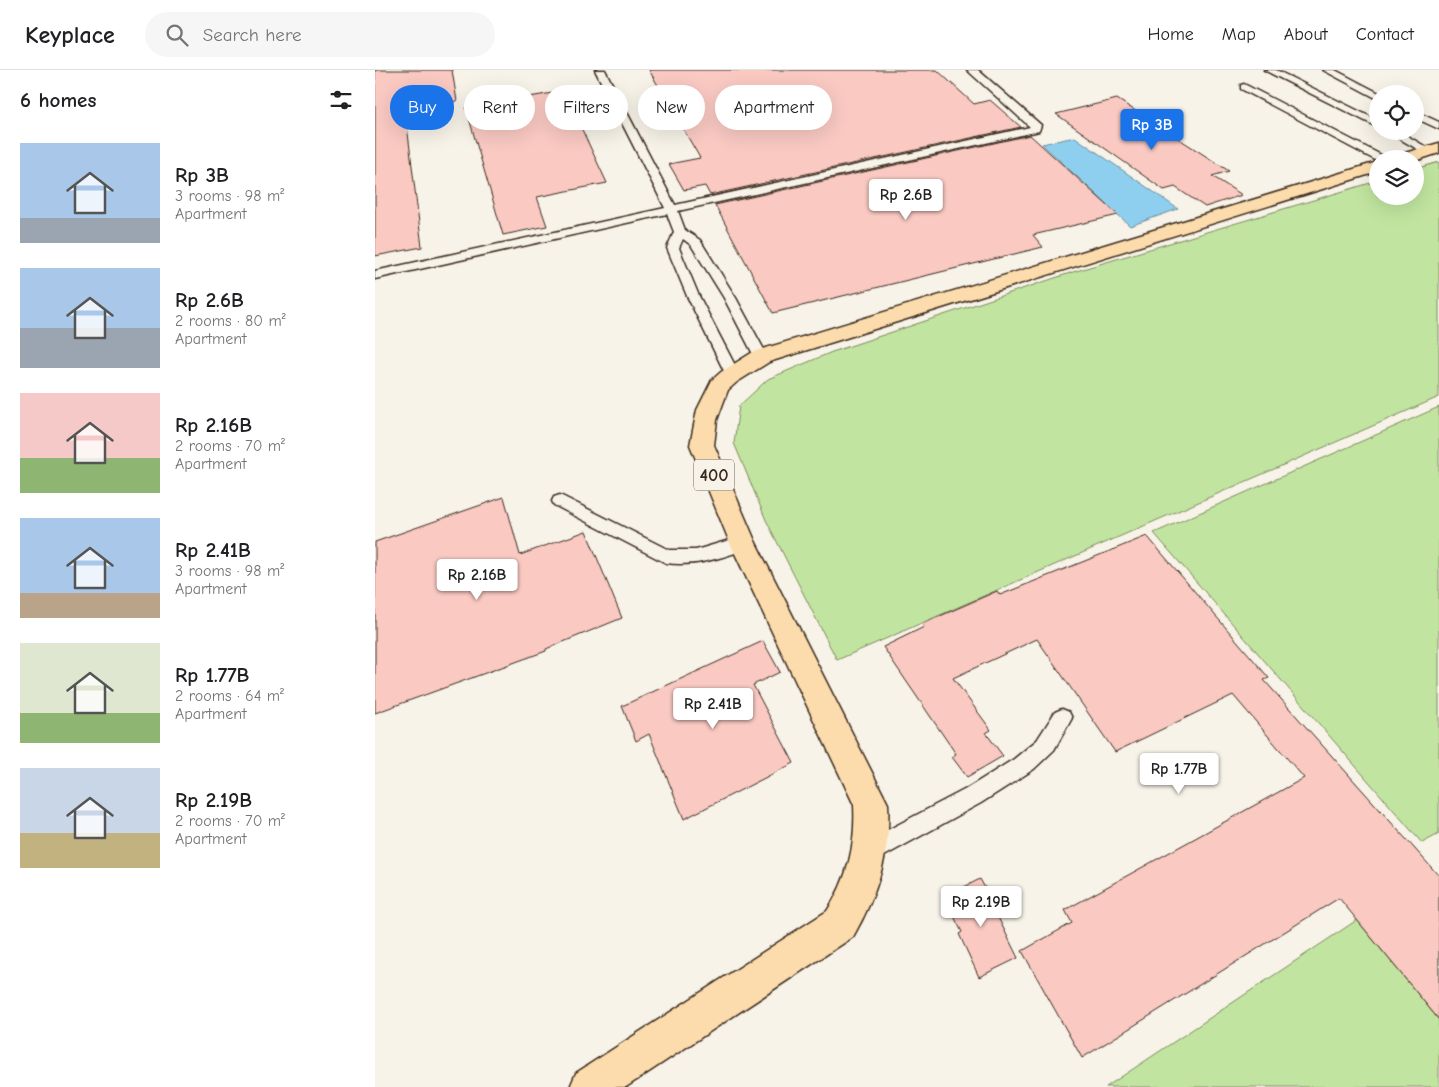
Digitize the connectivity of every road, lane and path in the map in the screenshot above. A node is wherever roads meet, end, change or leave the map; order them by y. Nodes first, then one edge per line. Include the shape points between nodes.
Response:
1 (600, 70) edge
2 (972, 70) edge
3 (1269, 70) edge
4 (1328, 70) edge
5 (1243, 87) dead end
6 (1369, 91) edge
7 (1424, 118) edge
8 (1369, 120) edge
9 (1439, 126) edge
10 (1412, 140) edge
11 (1433, 149) edge
12 (1369, 153) edge
13 (1369, 169) edge
14 (672, 211) junction
15 (680, 232) junction
16 (375, 275) edge
17 (761, 357) junction
18 (733, 375) junction
19 (560, 501) dead end
20 (743, 543) junction
21 (1062, 718) dead end
22 (869, 852) junction
23 (590, 1087) edge

1 - 14 lane
2 - 14 lane via 1036,125 1035,129
3 - 8 lane
4 - 6 lane
5 - 12 lane
7 - 9 lane
10 - 11 lane
13 - 17 main road, 400
14 - 15 lane
14 - 16 lane
15 - 17 lane via 696,243
15 - 18 lane via 673,248
17 - 18 main road, 400
18 - 20 main road, 400 via 723,381 706,416 702,445
19 - 20 lane via 665,556 678,559 707,555
20 - 22 main road, 400 via 871,804 873,825
21 - 22 lane via 1044,747 1024,764 951,810
22 - 23 main road, 400 via 865,875 855,900 840,924

